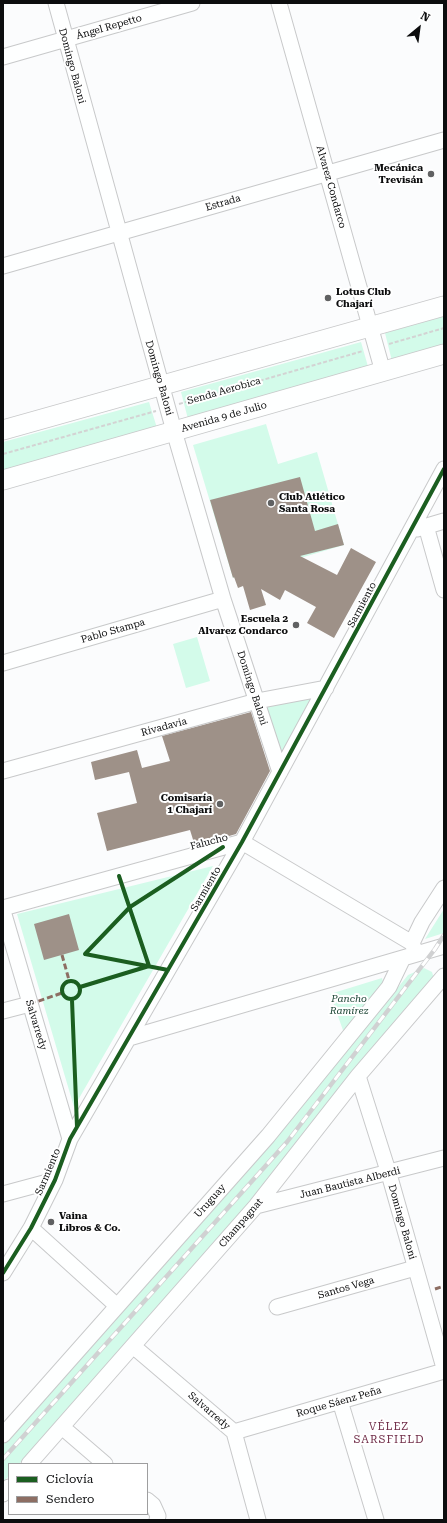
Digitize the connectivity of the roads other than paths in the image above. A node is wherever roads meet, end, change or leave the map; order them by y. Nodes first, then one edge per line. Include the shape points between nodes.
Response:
1 (192, 3) edge
2 (279, 3) edge
3 (57, 9) edge
4 (65, 40) junction
5 (3, 57) edge
6 (444, 140) edge
7 (327, 172) junction
8 (118, 234) junction
9 (3, 266) edge
10 (444, 306) edge
11 (370, 325) junction
12 (444, 354) edge
13 (383, 372) junction
14 (161, 385) junction
15 (3, 430) edge
16 (174, 431) junction
17 (444, 469) edge
18 (3, 480) edge
19 (444, 521) edge
20 (426, 526) junction
21 (410, 531) junction
22 (444, 590) edge
23 (223, 599) junction
24 (3, 663) edge
25 (326, 688) junction
26 (257, 701) junction
27 (3, 771) edge
28 (280, 772) junction
29 (242, 842) junction
30 (444, 888) edge
31 (3, 909) edge
32 (444, 946) edge
33 (410, 951) junction
34 (444, 976) edge
35 (30, 1004) junction
36 (3, 1011) edge
37 (129, 1038) junction
38 (358, 1076) junction
39 (70, 1139) junction
40 (444, 1158) edge
41 (389, 1174) junction
42 (55, 1180) junction
43 (3, 1194) edge
44 (256, 1206) junction
45 (30, 1228) junction
46 (415, 1268) junction
47 (3, 1273) edge
48 (116, 1305) junction
49 (277, 1307) dead end
50 (133, 1346) junction
51 (444, 1368) edge
52 (444, 1371) edge
53 (340, 1401) junction
54 (62, 1427) junction
55 (234, 1432) junction
56 (3, 1435) edge
57 (30, 1463) edge
58 (104, 1463) edge
59 (148, 1501) edge
60 (157, 1520) edge
61 (258, 1520) edge
62 (376, 1520) edge

1 - 4 street, Ángel Repetto
2 - 7 street, Alvarez Condarco
3 - 4 street, Domingo Baloni
4 - 5 street, Ángel Repetto
4 - 8 street, Domingo Baloni
6 - 7 street, Estrada
7 - 8 street, Estrada
7 - 11 street, Alvarez Condarco
8 - 9 street, Estrada
8 - 14 street, Domingo Baloni
10 - 11 main road
11 - 13 street, Alvarez Condarco
11 - 14 main road
12 - 13 main road, Avenida 9 de Julio
13 - 16 main road, Avenida 9 de Julio
14 - 15 main road
14 - 16 street, Domingo Baloni
16 - 18 main road, Avenida 9 de Julio
16 - 23 street, Domingo Baloni
17 - 21 street, Sarmiento
19 - 20 street
20 - 21 street
20 - 22 street
21 - 25 street, Sarmiento
23 - 24 street, Pablo Stampa
23 - 26 street, Domingo Baloni
25 - 26 street, Rivadavia
25 - 28 street, Sarmiento
26 - 27 street, Rivadavia
26 - 28 street, Domingo Baloni
28 - 29 street, Sarmiento
29 - 31 street, Falucho
29 - 33 street, Falucho
29 - 37 street, Sarmiento
30 - 33 street, Uruguay via 422,922
31 - 35 street, Salvarredy
32 - 33 street
33 - 37 street
33 - 48 street, Uruguay via 389,987 268,1136
34 - 38 street, Champagnat
35 - 36 street
35 - 39 street, Salvarredy
37 - 39 street, Sarmiento
38 - 41 street, Domingo Baloni
38 - 44 street, Champagnat
39 - 42 street, Sarmiento
40 - 41 street, Juan Bautista Alberdi
41 - 44 street, Juan Bautista Alberdi
41 - 46 street, Domingo Baloni
42 - 43 street
42 - 45 street, Sarmiento
44 - 50 street, Champagnat
45 - 47 street, Sarmiento
45 - 48 street
46 - 49 street, Santos Vega
46 - 51 street, Domingo Baloni
48 - 56 street, Uruguay
50 - 54 street, Champagnat
50 - 55 street, Salvarredy
52 - 53 street, Roque Sáenz Peña
53 - 55 street, Roque Sáenz Peña
53 - 62 street
54 - 57 street, Champagnat
54 - 58 street
55 - 61 street, Salvarredy
59 - 60 street via 154,1505

